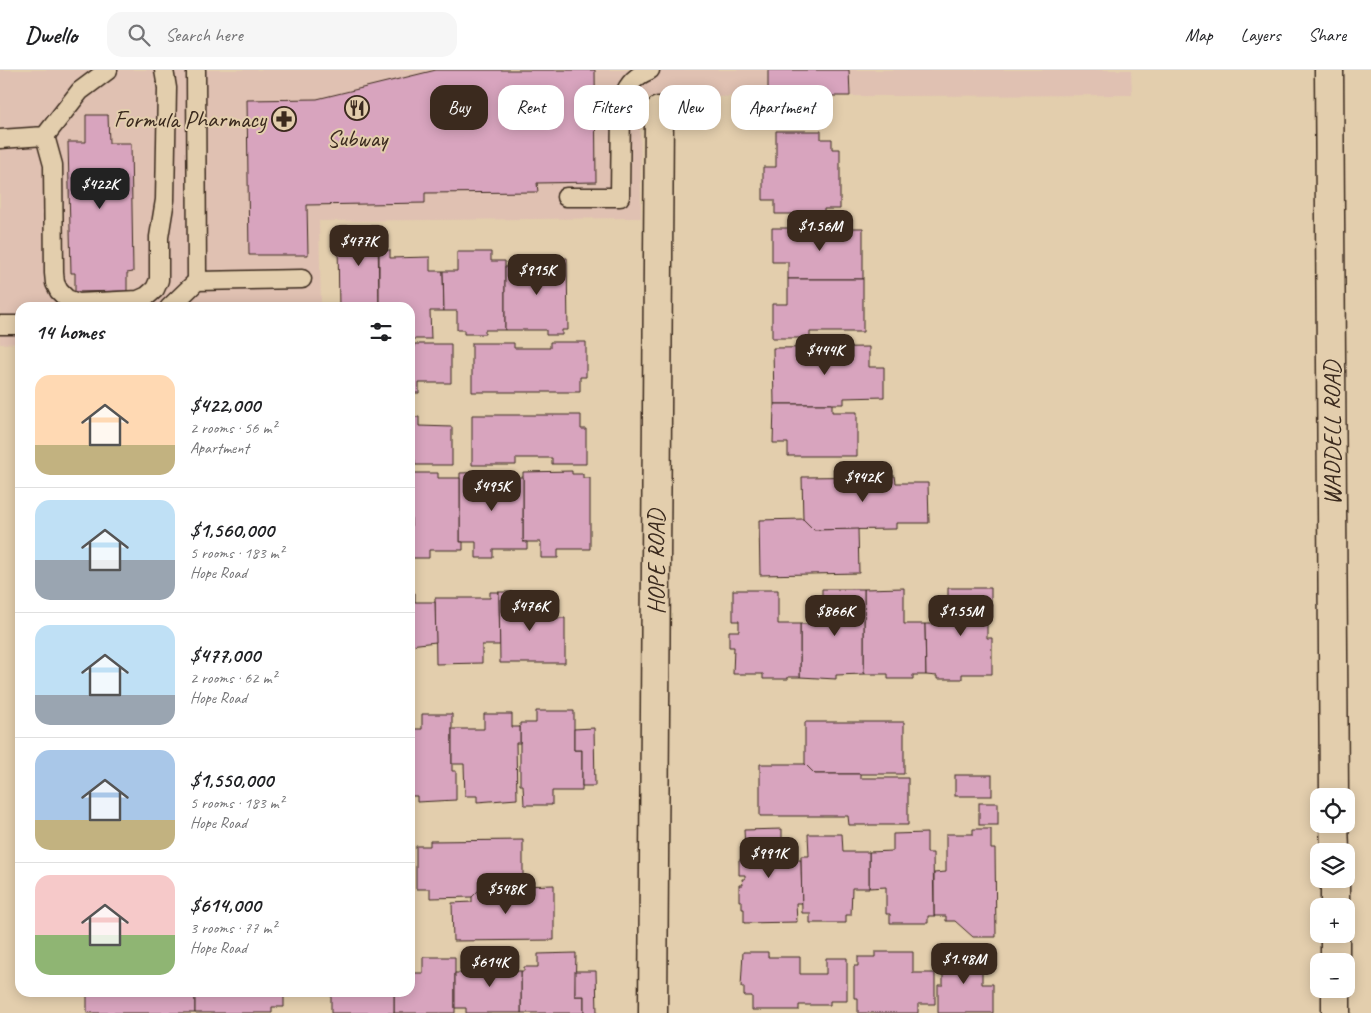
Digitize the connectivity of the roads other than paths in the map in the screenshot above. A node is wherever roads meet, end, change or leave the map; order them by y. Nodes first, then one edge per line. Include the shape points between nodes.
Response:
1 (108, 70) edge
2 (164, 70) edge
3 (196, 70) edge
4 (650, 70) edge
5 (1329, 70) edge
6 (659, 110) dead end
7 (45, 136) junction
8 (0, 139) edge
9 (566, 197) dead end
10 (302, 279) dead end
11 (197, 281) junction
12 (75, 302) edge
13 (98, 302) edge
14 (175, 302) edge
15 (15, 324) edge
16 (0, 325) edge
17 (1334, 788) edge
18 (1336, 998) edge
19 (654, 1013) edge
20 (1336, 1013) edge

1 - 7 lane via 80,91
2 - 13 lane via 167,88 165,200 159,237 159,280 148,296 138,300
3 - 11 lane
4 - 9 lane via 636,75 624,93 621,105 620,197
5 - 17 street, WADDELL ROAD
6 - 19 street, HOPE ROAD
7 - 8 lane
7 - 12 lane via 52,165 55,283 67,299
10 - 11 lane
11 - 14 lane
15 - 16 lane
18 - 20 street

